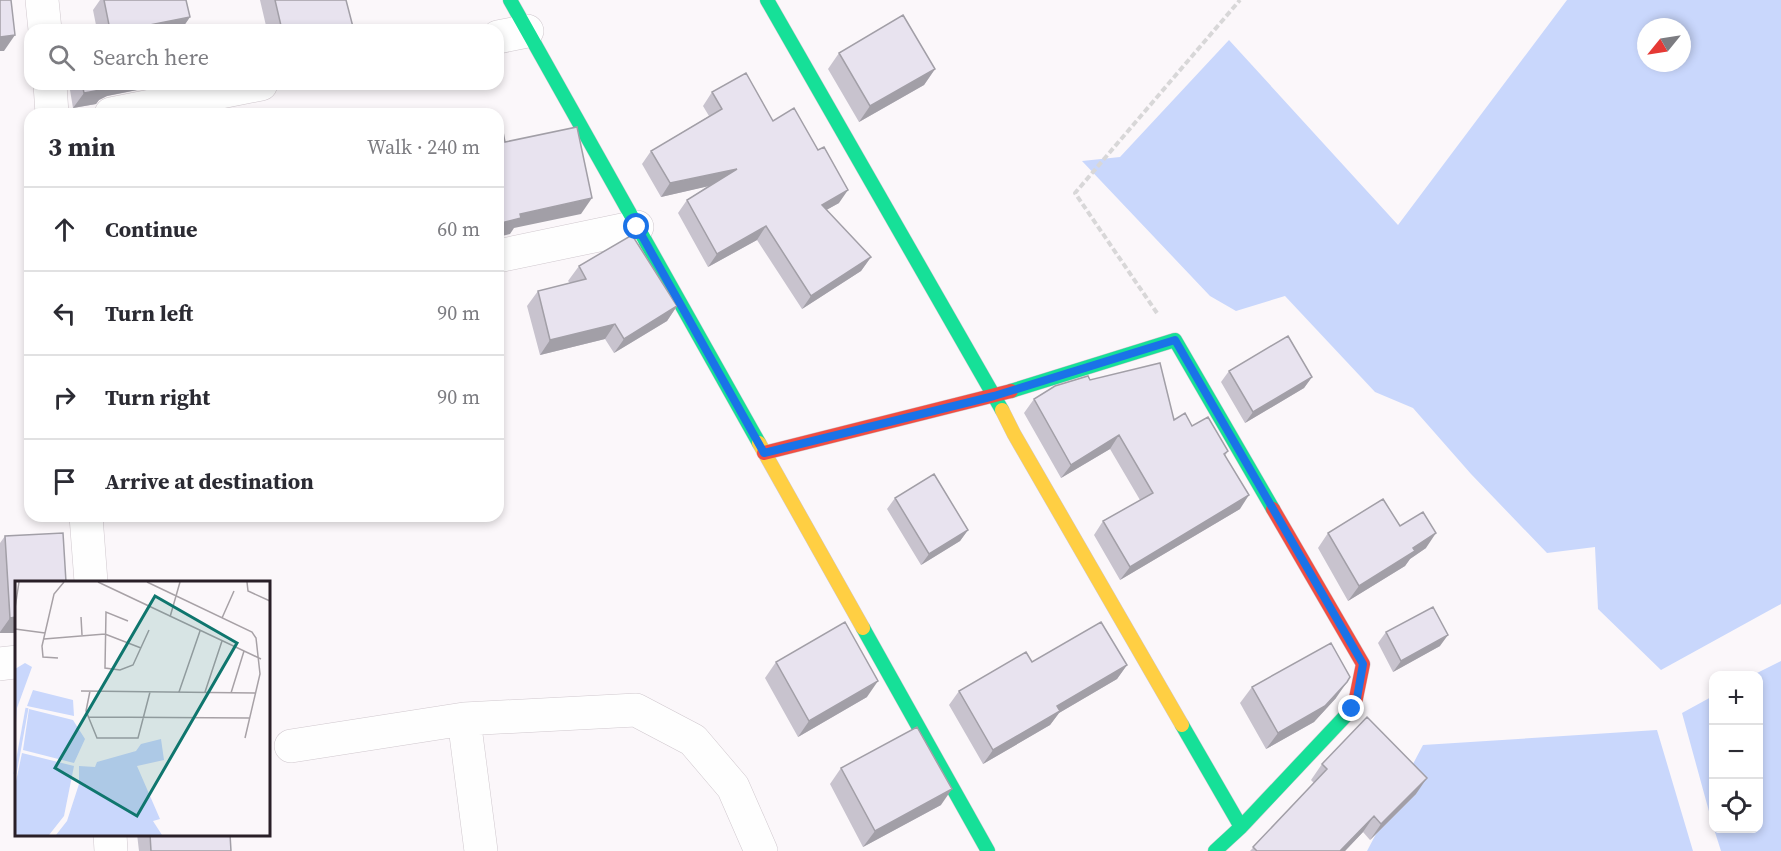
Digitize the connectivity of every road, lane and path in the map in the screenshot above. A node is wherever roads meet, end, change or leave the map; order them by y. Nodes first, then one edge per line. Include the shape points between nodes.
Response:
1 (42, 0) edge
2 (510, 0) edge
3 (767, 0) edge
4 (1240, 0) edge
5 (44, 24) edge
6 (513, 34) edge
7 (50, 90) edge
8 (231, 90) edge
9 (52, 108) edge
10 (141, 108) edge
11 (637, 227) junction
12 (504, 255) edge
13 (1175, 340) junction
14 (994, 396) junction
15 (764, 453) junction
16 (86, 522) edge
17 (91, 581) edge
18 (15, 662) edge
19 (0, 664) edge
20 (464, 719) junction
21 (291, 746) dead end
22 (1241, 827) junction
23 (110, 836) edge
24 (111, 851) edge
25 (481, 851) edge
26 (761, 851) edge
27 (988, 851) edge
28 (1215, 851) edge

1 - 5 street
2 - 6 street
3 - 14 street
4 - 13 path via 1076,193
6 - 11 street
7 - 9 street
8 - 10 street
11 - 12 street
11 - 15 street
13 - 14 street
13 - 22 street via 1363,664 1352,709
14 - 15 street
14 - 22 street
15 - 27 street
16 - 17 street
18 - 19 street
20 - 21 street
20 - 25 street
20 - 26 street via 636,710 693,740 733,788
22 - 28 street
23 - 24 street

